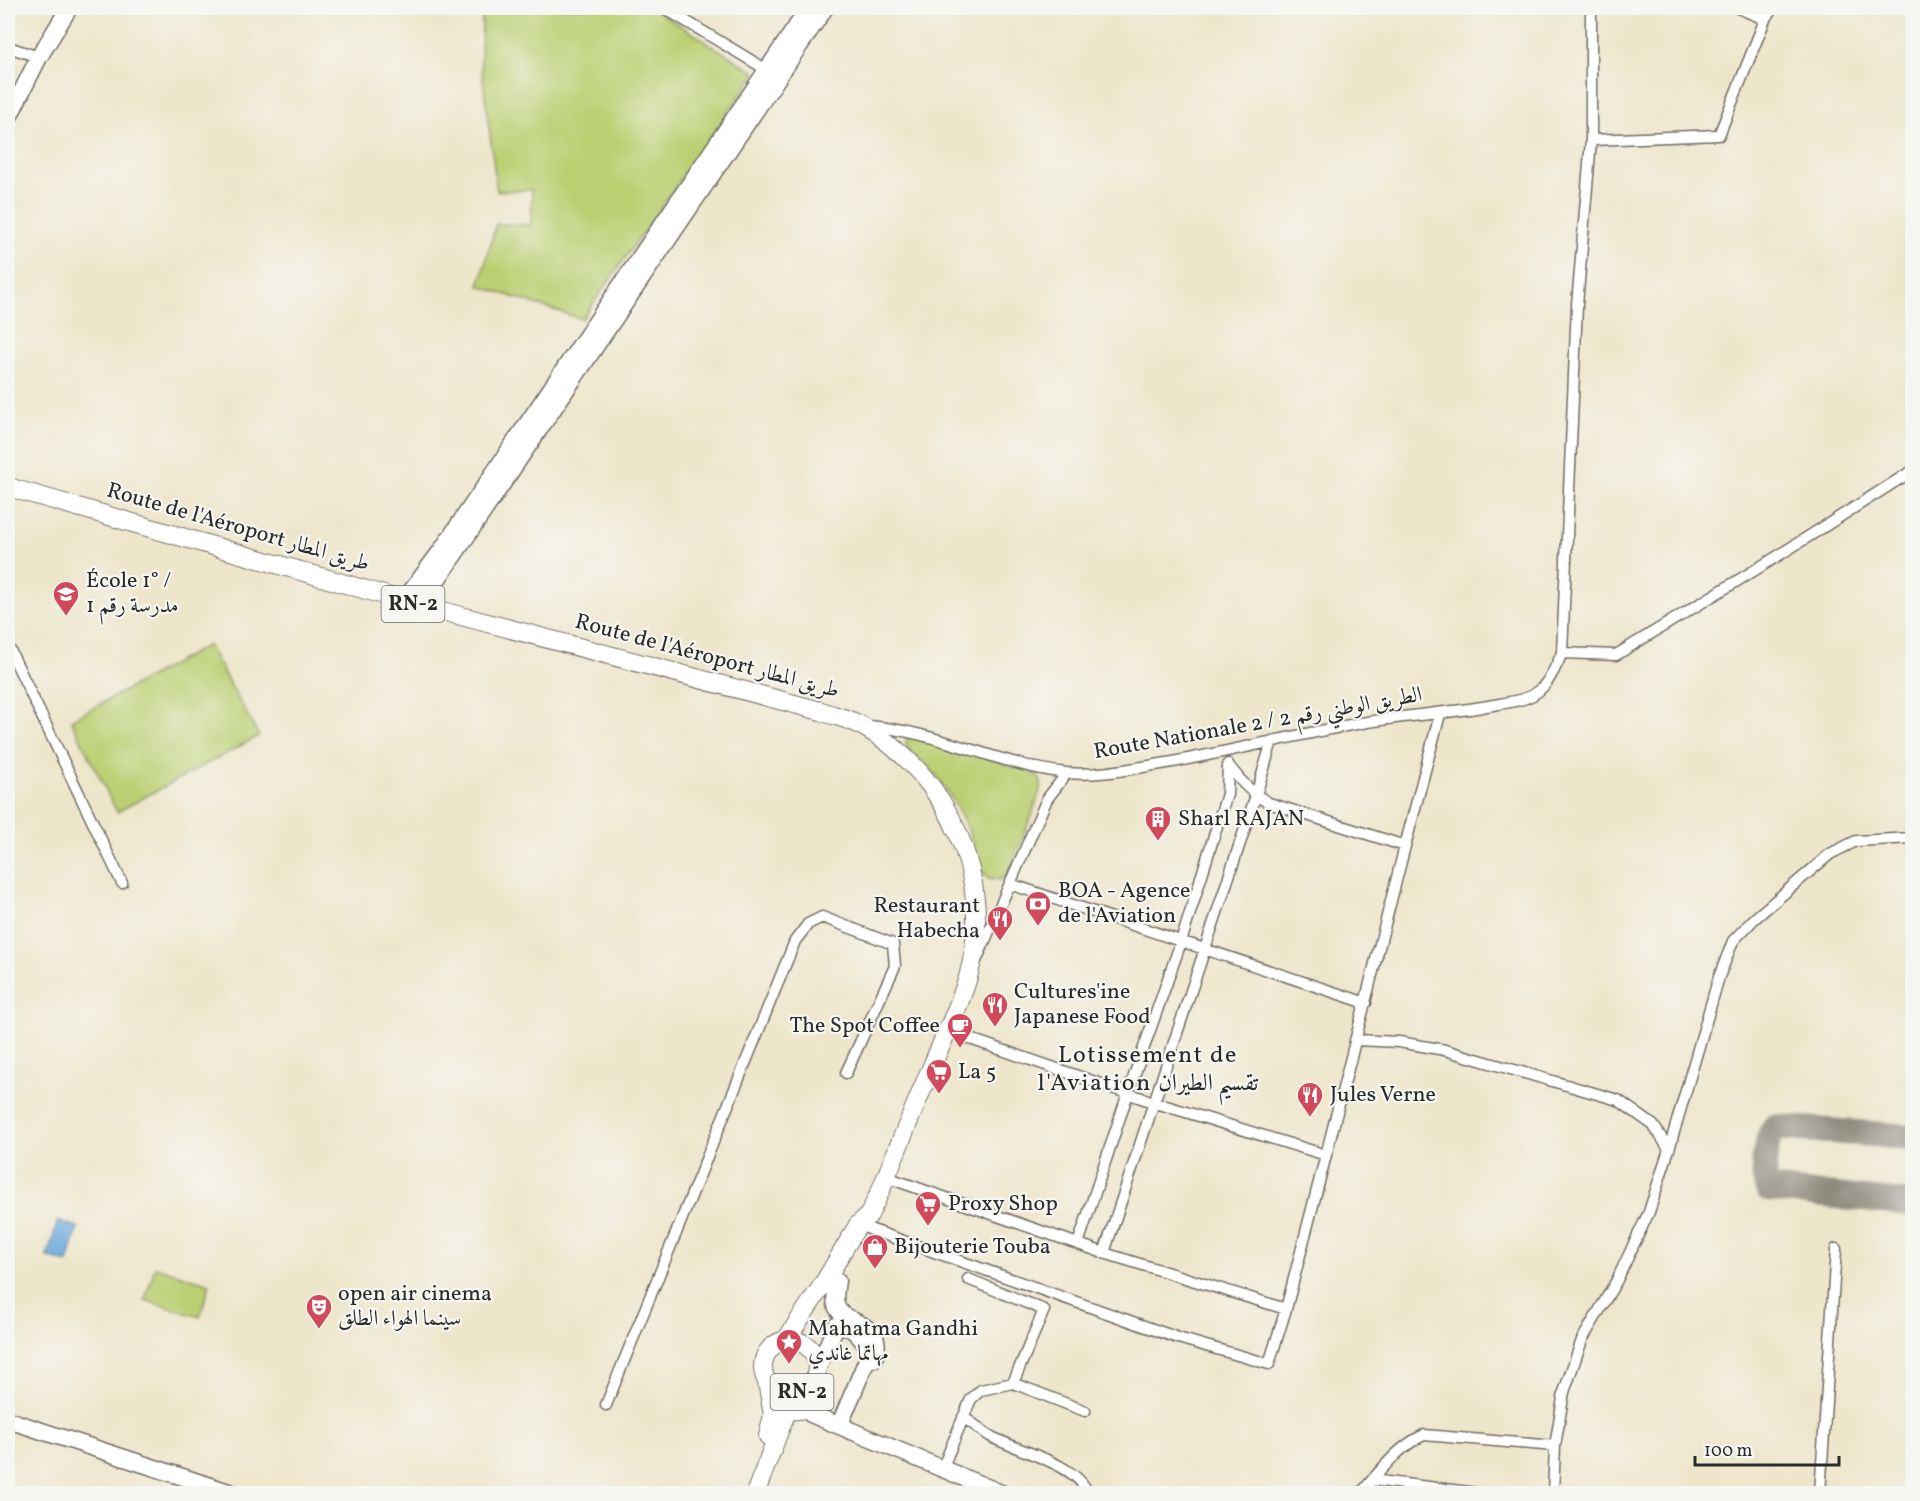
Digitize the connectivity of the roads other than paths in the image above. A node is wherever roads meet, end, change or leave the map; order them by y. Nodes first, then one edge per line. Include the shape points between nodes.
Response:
1 (69, 8) edge
2 (664, 8) edge
3 (809, 8) edge
4 (825, 8) edge
5 (1591, 8) edge
6 (1738, 8) edge
7 (1769, 12) edge
8 (8, 47) edge
9 (39, 57) junction
10 (766, 70) junction
11 (8, 119) edge
12 (1591, 140) junction
13 (605, 321) junction
14 (1912, 471) edge
15 (8, 487) edge
16 (412, 603) junction
17 (8, 646) edge
18 (1562, 653) junction
19 (1440, 714) junction
20 (863, 726) junction
21 (1272, 741) junction
22 (1223, 753) junction
23 (1229, 766) junction
24 (1067, 773) junction
25 (1256, 795) junction
26 (1912, 838) edge
27 (1405, 846) junction
28 (122, 883) dead end
29 (1010, 884) junction
30 (1181, 942) junction
31 (1205, 949) junction
32 (969, 976) junction
33 (1366, 1003) junction
34 (947, 1031) junction
35 (1355, 1040) junction
36 (846, 1073) dead end
37 (1128, 1094) junction
38 (1153, 1102) junction
39 (1670, 1149) junction
40 (1326, 1155) junction
41 (886, 1177) junction
42 (865, 1223) junction
43 (1078, 1245) junction
44 (1836, 1249) dead end
45 (1104, 1253) junction
46 (968, 1279) dead end
47 (837, 1281) junction
48 (1286, 1309) junction
49 (786, 1340) junction
50 (809, 1347) junction
51 (818, 1367) junction
52 (767, 1382) junction
53 (1013, 1383) junction
54 (796, 1398) junction
55 (606, 1404) dead end
56 (807, 1409) joint
57 (1085, 1411) dead end
58 (963, 1417) junction
59 (8, 1420) edge
60 (850, 1431) junction
61 (1555, 1446) junction
62 (942, 1469) junction
63 (1372, 1480) junction
64 (757, 1488) edge
65 (235, 1494) edge
66 (1003, 1494) edge
67 (1088, 1494) edge
68 (1360, 1494) edge
69 (1485, 1494) edge
70 (1553, 1494) edge
71 (1820, 1494) edge

1 - 9 main road
2 - 10 street
3 - 10 main road
4 - 13 main road
5 - 12 street
6 - 7 street via 1756,16
7 - 12 street via 1719,135
8 - 9 street
9 - 11 main road
10 - 13 main road
12 - 18 street via 1577,305
13 - 16 main road via 441,551
14 - 18 street via 1616,655
15 - 16 main road, Route de l'Aéroport طريق المطار / RN-2
16 - 20 main road, Route de l'Aéroport طريق المطار / RN-2 via 821,711
17 - 28 street
18 - 19 street, Route Nationale 2 / الطريق الوطني رقم 2 via 1552,675 1529,697
19 - 21 street, Route Nationale 2 / الطريق الوطني رقم 2 via 1359,723
19 - 27 street
20 - 24 street, Route Nationale 2 / الطريق الوطني رقم 2 via 927,736 1016,763
20 - 32 main road, Route de l'Aéroport طريق المطار / RN-2 via 919,771 951,817 971,869 975,898
21 - 22 street, Route Nationale 2 / الطريق الوطني رقم 2
21 - 25 street
22 - 23 street
22 - 24 street, Route Nationale 2 / الطريق الوطني رقم 2 via 1105,773
23 - 25 street
23 - 30 street via 1227,794
24 - 29 street via 1047,800
25 - 27 street via 1269,803
25 - 31 street
26 - 39 street via 1856,841 1830,854 1733,941
27 - 33 street
29 - 30 street
29 - 32 street
30 - 31 street
30 - 37 street
31 - 33 street
31 - 38 street
32 - 34 main road, Route de l'Aéroport طريق المطار / RN-2
33 - 35 street
34 - 37 street
34 - 41 main road, Route de l'Aéroport طريق المطار / RN-2
35 - 39 street via 1445,1050 1618,1100 1653,1125
35 - 40 street
36 - 55 street via 895,966 893,944 822,917 808,924 795,941
37 - 38 street
37 - 43 street
38 - 40 street
38 - 45 street
39 - 61 street via 1649,1212 1617,1280 1582,1340 1563,1394
40 - 48 street
41 - 42 main road, Route de l'Aéroport طريق المطار / RN-2
41 - 43 street
42 - 47 main road, Route de l'Aéroport طريق المطار / RN-2
42 - 48 street via 1178,1338 1269,1364
42 - 49 main road, Route de l'Aéroport طريق المطار / RN-2
43 - 45 street
44 - 71 street
45 - 48 street
46 - 53 street via 1044,1310
47 - 50 main road, Route de l'Aéroport طريق المطار / RN-2 via 810,1323
47 - 60 main road via 839,1310 864,1324 876,1341 876,1355 846,1423
49 - 50 main road, RN-2
49 - 52 main road, RN-2 via 773,1346 764,1358
50 - 51 main road, RN-2
51 - 54 main road, RN-2 via 815,1379
51 - 60 main road via 836,1326 851,1328 870,1349 842,1419
52 - 54 main road, RN-2 via 778,1392
52 - 64 main road, RN-2 via 773,1415
53 - 57 street
53 - 58 street via 981,1390 971,1399
54 - 56 main road
54 - 64 main road, RN-2
56 - 60 main road via 823,1421
58 - 62 street
58 - 67 street via 991,1436 1074,1475 1086,1486
59 - 65 main road
60 - 62 main road
61 - 63 street via 1424,1435 1400,1450
61 - 70 street
62 - 66 main road
63 - 68 street
63 - 69 street

